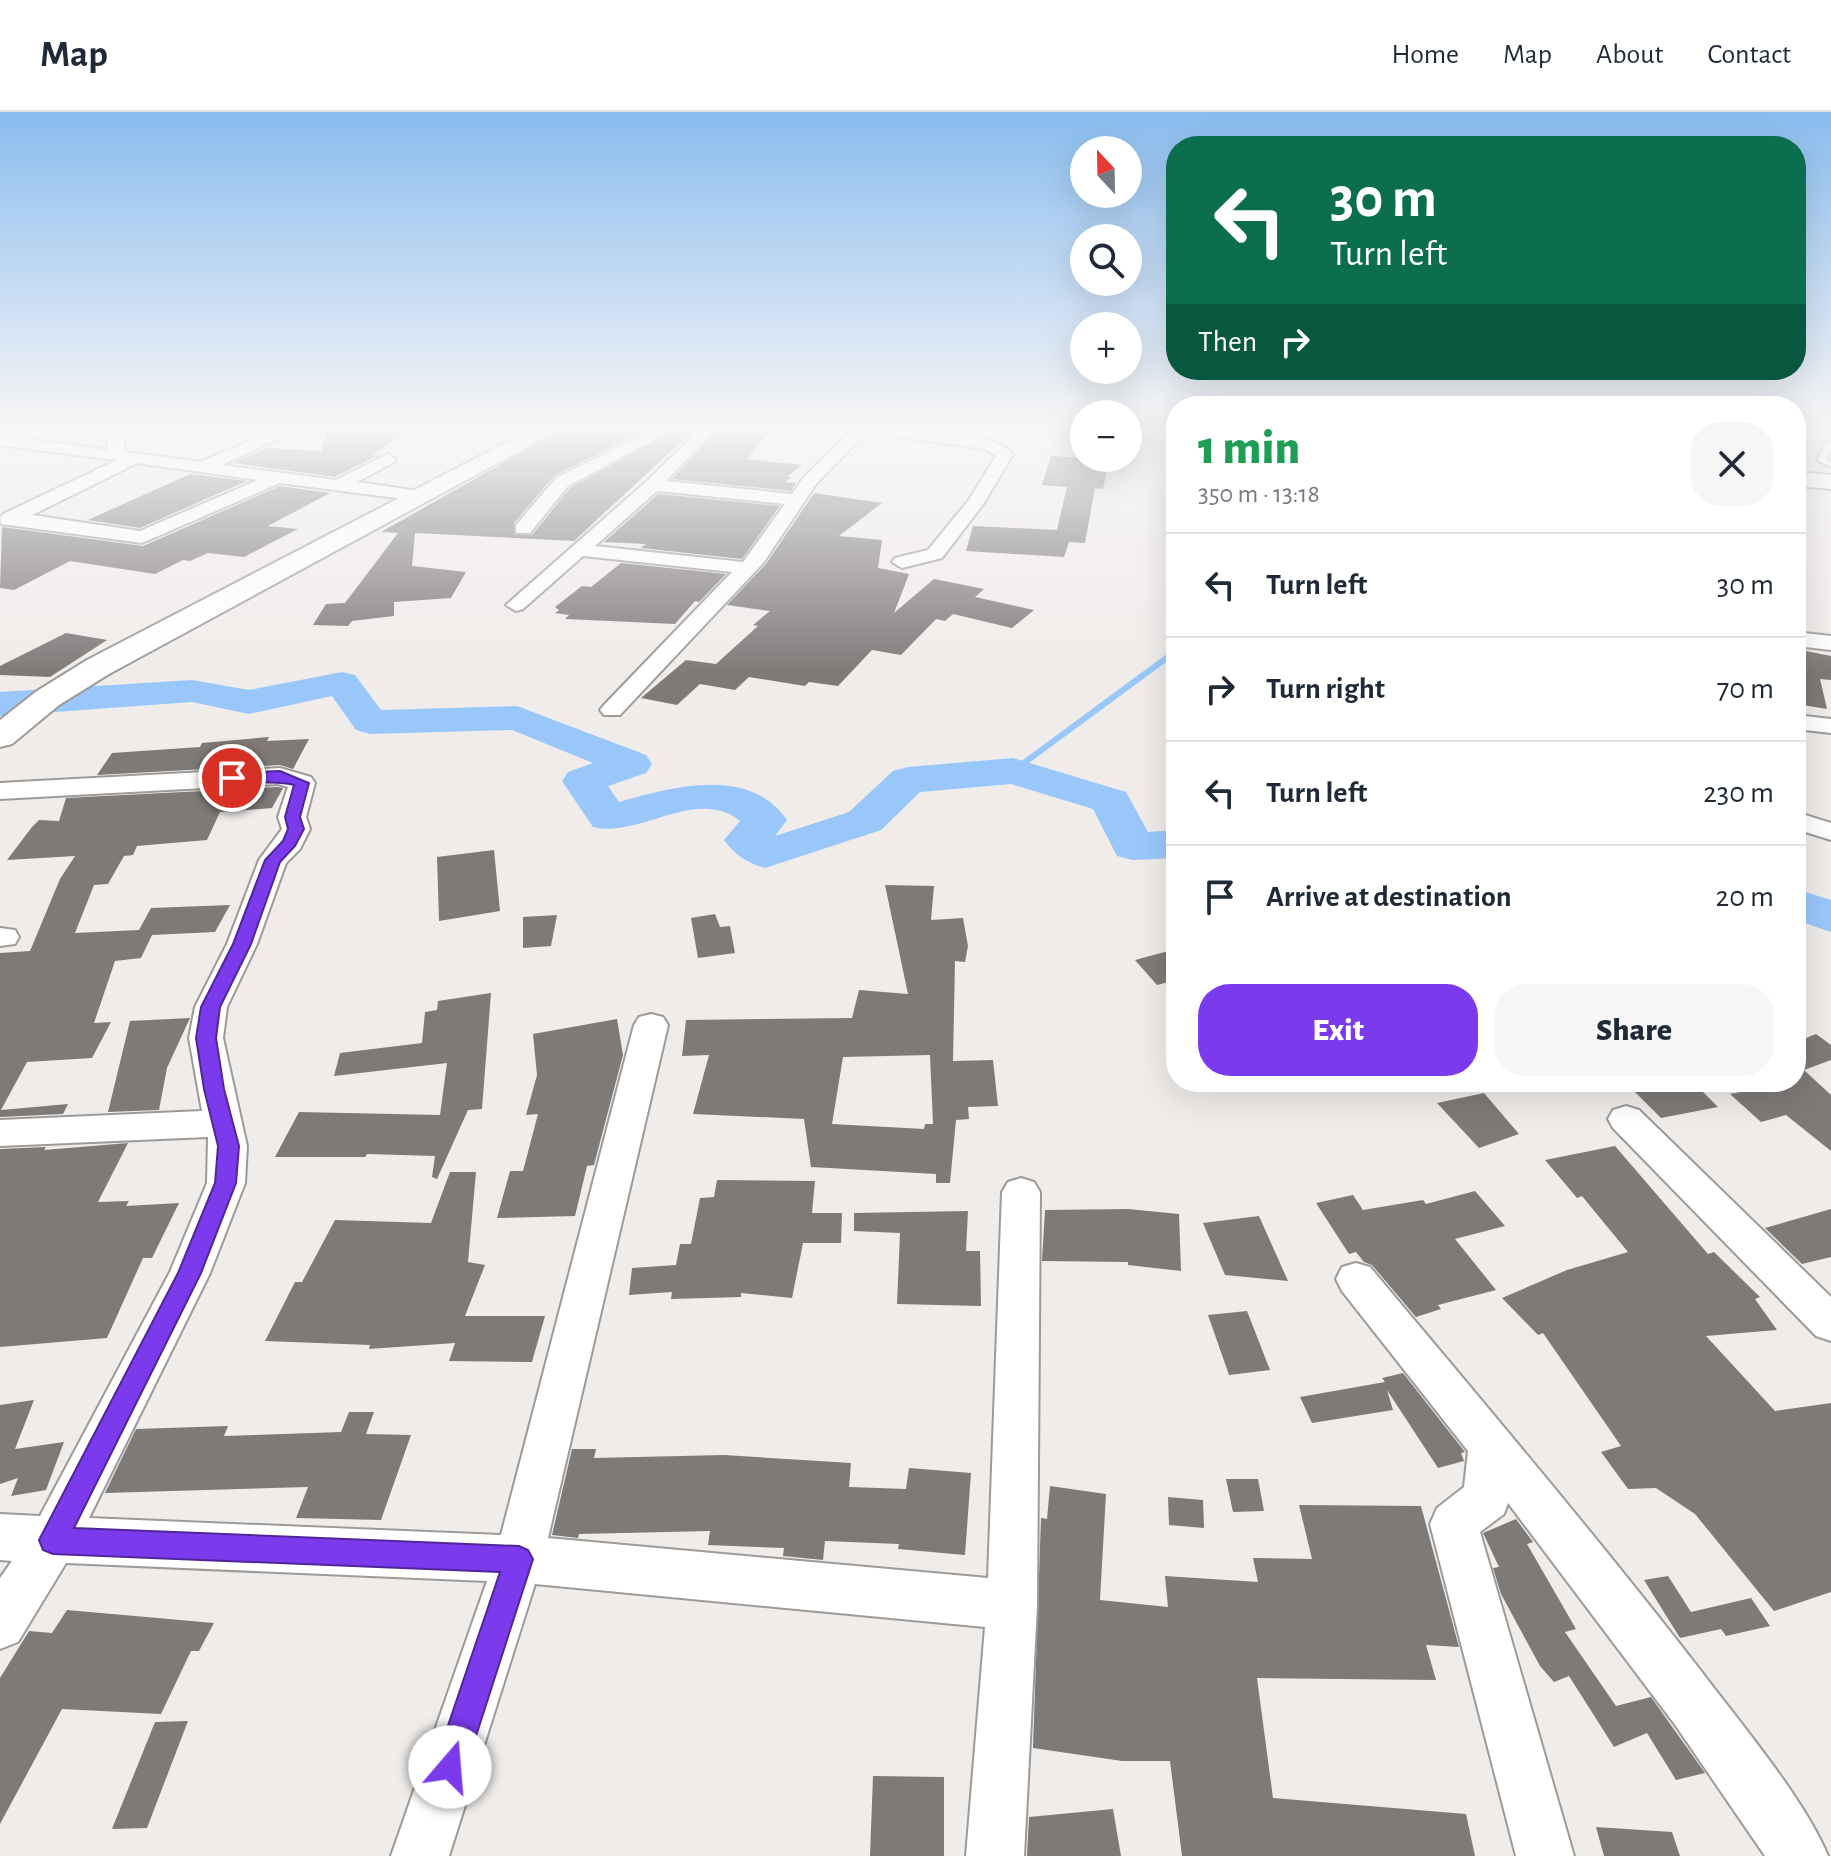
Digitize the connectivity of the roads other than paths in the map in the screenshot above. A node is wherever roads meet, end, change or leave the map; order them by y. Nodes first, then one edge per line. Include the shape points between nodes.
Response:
1 (26, 510) edge
2 (203, 510) edge
3 (392, 510) edge
4 (538, 510) edge
5 (624, 510) edge
6 (788, 510) edge
7 (969, 510) edge
8 (6, 520) edge
9 (523, 529) dead end
10 (580, 550) junction
11 (902, 562) dead end
12 (747, 568) junction
13 (516, 605) dead end
14 (1806, 640) edge
15 (1831, 643) edge
16 (612, 710) dead end
17 (1806, 723) edge
18 (1831, 726) edge
19 (0, 737) edge
20 (0, 791) edge
21 (1806, 823) edge
22 (1831, 832) edge
23 (651, 1025) dead end
24 (1626, 1119) dead end
25 (223, 1123) junction
26 (0, 1133) edge
27 (1021, 1192) dead end
28 (1356, 1279) dead end
29 (1831, 1324) edge
30 (1491, 1447) junction
31 (0, 1537) edge
32 (53, 1540) junction
33 (519, 1559) junction
34 (1012, 1605) junction
35 (0, 1624) edge
36 (420, 1856) edge
37 (995, 1856) edge
38 (1545, 1856) edge
39 (1799, 1856) edge

1 - 8 street
2 - 8 street via 142,537
3 - 19 street via 98,667
4 - 9 street
5 - 10 street
6 - 12 street
7 - 11 street via 935,554
10 - 12 street
10 - 13 street
12 - 16 street
14 - 15 street
17 - 18 street
20 - 25 street via 280,776 302,783 292,817 296,829 273,860 242,944 211,1007 206,1038
21 - 22 street
23 - 33 street
24 - 29 street
25 - 26 street
25 - 32 street via 229,1146 226,1183 190,1273
27 - 34 street
28 - 30 street
30 - 38 street via 1487,1498 1454,1524
30 - 39 street via 1582,1556
31 - 32 street
32 - 33 street
32 - 35 street
33 - 34 street
33 - 36 street
34 - 37 street

